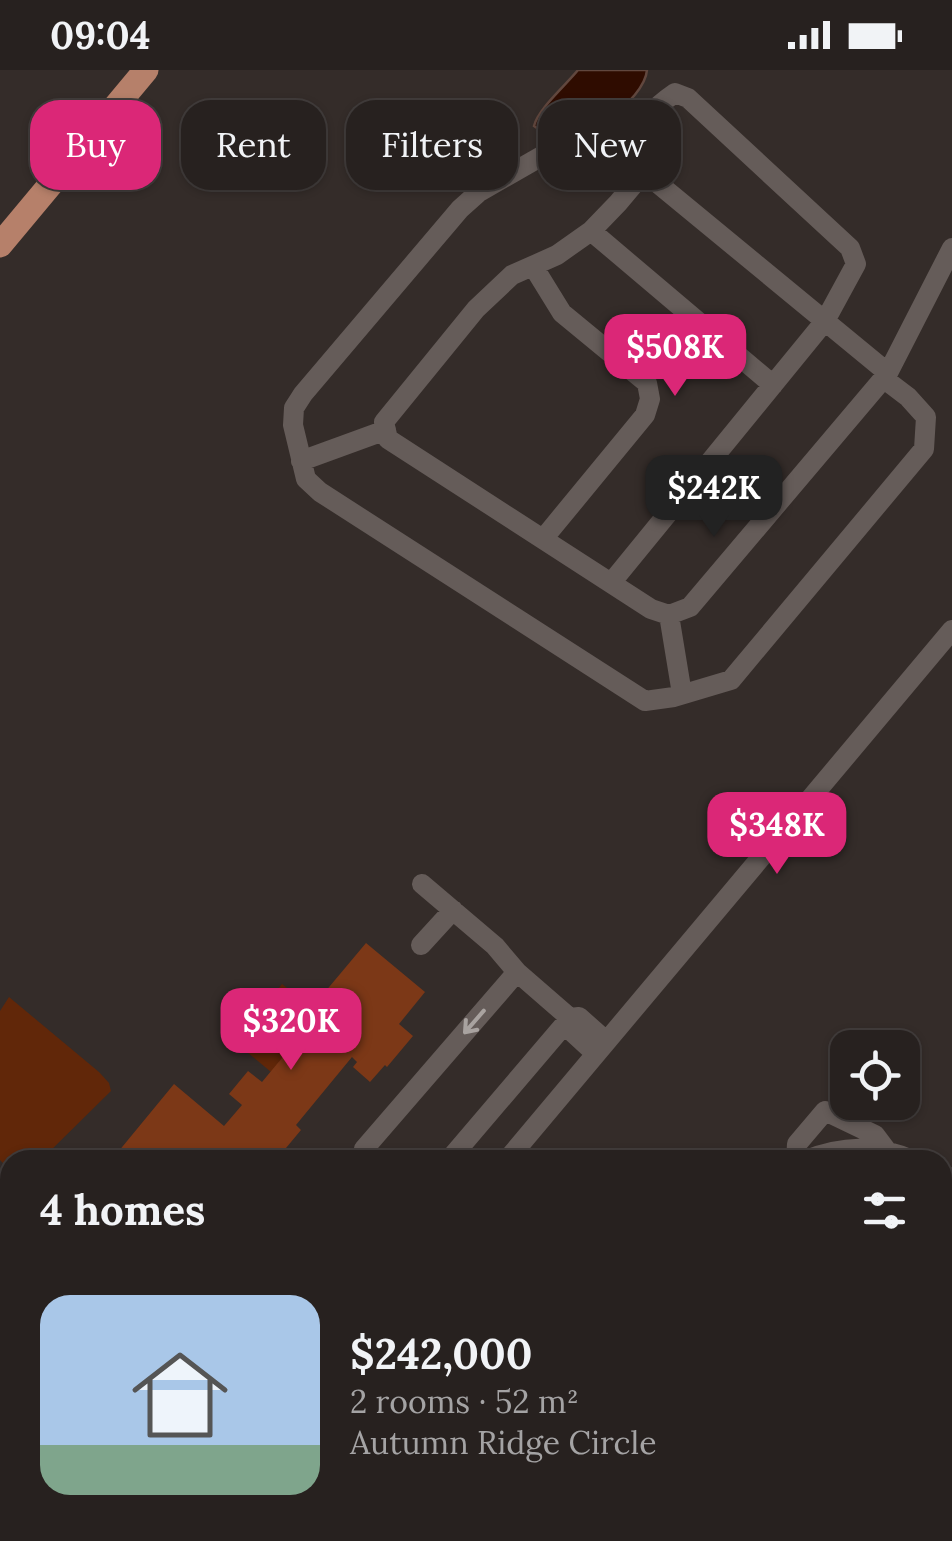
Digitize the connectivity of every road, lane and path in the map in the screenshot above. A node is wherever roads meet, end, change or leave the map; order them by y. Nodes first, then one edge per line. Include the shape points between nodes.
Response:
1 (146, 70) edge
2 (665, 100) edge
3 (538, 158) edge
4 (629, 190) edge
5 (666, 190) edge
6 (591, 231) junction
7 (0, 244) edge
8 (952, 248) edge
9 (533, 266) junction
10 (825, 321) junction
11 (886, 376) junction
12 (773, 384) junction
13 (386, 430) junction
14 (302, 460) junction
15 (542, 539) junction
16 (611, 584) junction
17 (670, 615) junction
18 (952, 630) edge
19 (682, 694) junction
20 (422, 884) dead end
21 (453, 910) junction
22 (422, 946) dead end
23 (517, 972) junction
24 (570, 1018) junction
25 (601, 1048) junction
26 (564, 1092) junction
27 (364, 1150) edge
28 (458, 1150) edge
29 (515, 1150) edge
30 (524, 1150) edge
31 (796, 1150) edge
32 (836, 1150) edge
33 (879, 1150) edge
34 (885, 1150) edge

1 - 7 main road
2 - 10 street via 675,93 688,98 850,248 856,264
3 - 14 street via 460,209 302,394 294,408
4 - 6 street
5 - 10 street
6 - 9 street
6 - 12 street
8 - 11 street
9 - 13 street via 512,275 476,309 391,412
9 - 15 street via 562,313 647,383 650,399 646,415
10 - 11 street
10 - 12 street
11 - 17 street via 690,607
11 - 19 street via 926,417 924,449 731,680
12 - 16 street
13 - 14 street
13 - 15 street via 388,439
14 - 19 street via 306,479 320,492 645,701
15 - 16 street
16 - 17 street
17 - 19 street
18 - 25 street
20 - 21 street
21 - 22 street
21 - 23 street
23 - 24 street
23 -> 27 street
24 - 25 street via 572,1031
24 - 28 street
25 - 26 street
26 - 29 street
26 - 30 street
31 - 34 street via 825,1111 875,1135
32 - 33 street

